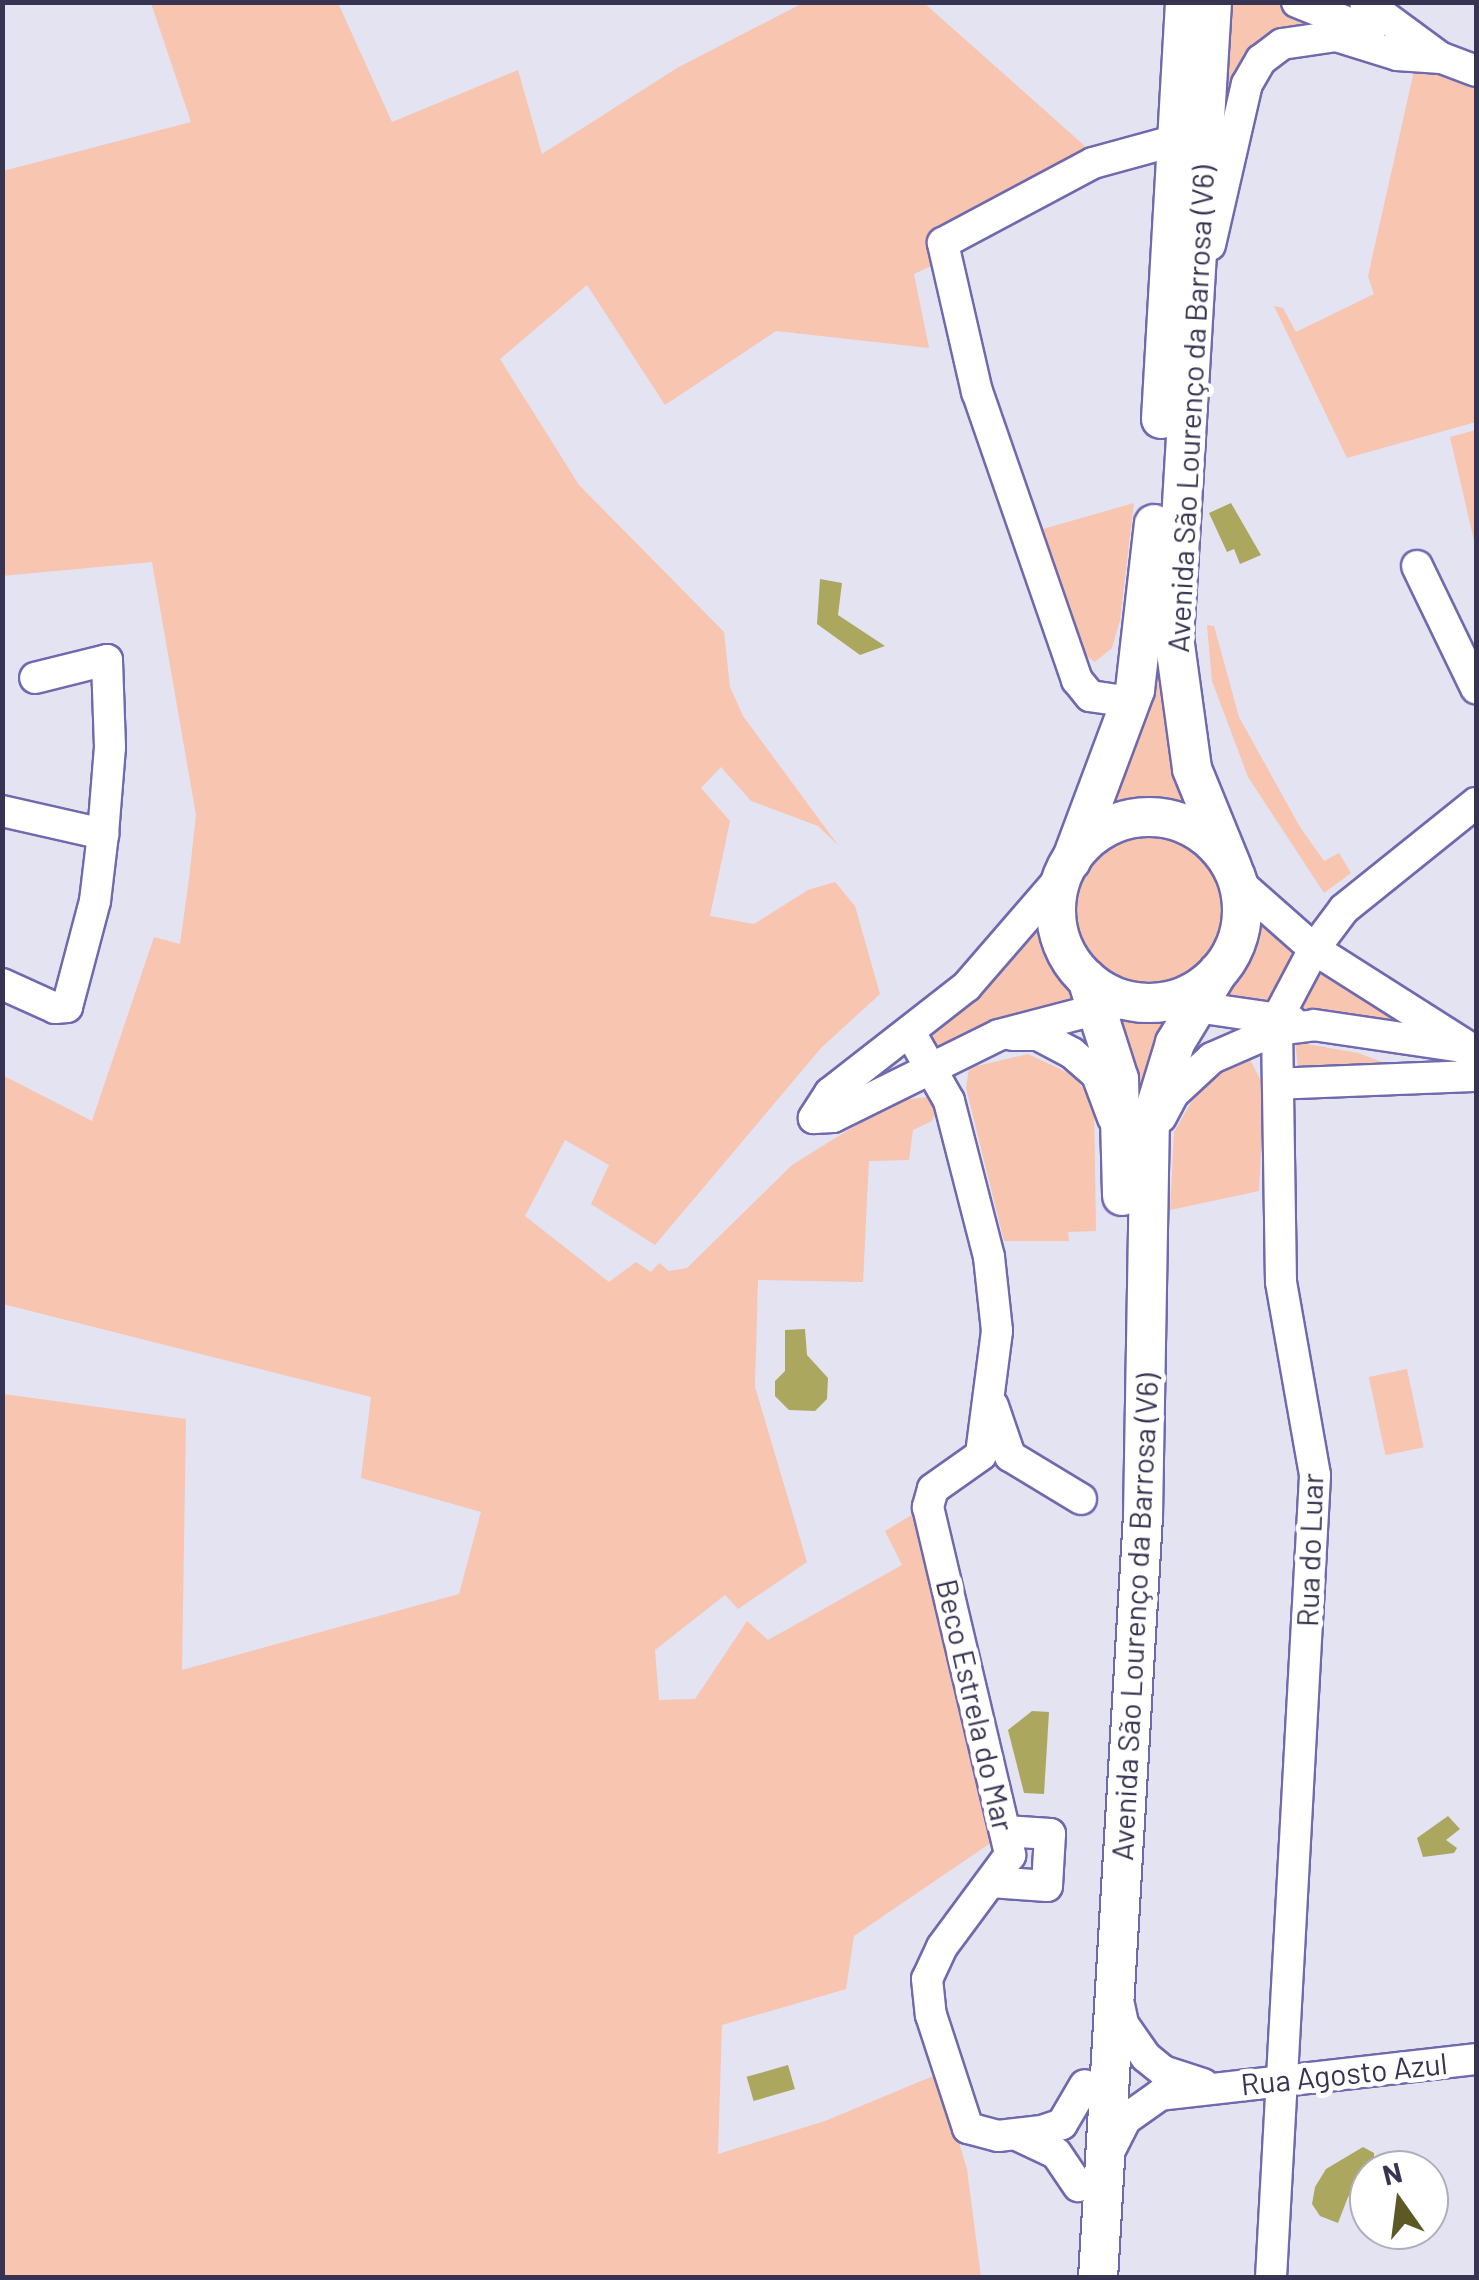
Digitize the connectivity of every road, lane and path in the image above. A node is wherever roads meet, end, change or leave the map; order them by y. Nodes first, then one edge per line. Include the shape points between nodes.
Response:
1 (1185, 2) edge
2 (1212, 2) edge
3 (1297, 2) edge
4 (1355, 12) edge
5 (1441, 58) junction
6 (1476, 71) edge
7 (1176, 140) junction
8 (1193, 318) junction
9 (1417, 566) dead end
10 (36, 678) dead end
11 (1476, 688) edge
12 (1131, 702) junction
13 (1476, 803) edge
14 (2, 811) edge
15 (103, 834) junction
16 (1067, 868) junction
17 (1235, 874) junction
18 (1314, 949) junction
19 (2, 984) edge
20 (1134, 1000) junction
21 (1277, 1025) junction
22 (911, 1034) junction
23 (999, 1034) junction
24 (1473, 1049) edge
25 (932, 1066) junction
26 (1278, 1084) junction
27 (1135, 1158) junction
28 (995, 1456) junction
29 (1082, 1500) dead end
30 (1005, 1830) junction
31 (991, 1882) junction
32 (1116, 1988) junction
33 (1476, 2059) edge
34 (1281, 2083) junction
35 (1085, 2085) junction
36 (1211, 2086) junction
37 (1021, 2136) junction
38 (1092, 2172) junction
39 (1072, 2278) edge
40 (1098, 2278) edge
41 (1271, 2278) edge

1 - 7 main road, Avenida São Lourenço da Barrosa (V6)
2 - 8 main road, Avenida São Lourenço da Barrosa (V6)
3 - 4 street
4 - 5 street
5 - 6 street
5 - 8 street via 1397,55 1336,36 1282,44 1261,60 1239,112
7 - 12 main road, Avenida São Lourenço da Barrosa (V6) via 1149,595
7 - 12 street via 1093,163 944,244 978,392 1077,680 1090,696
8 - 17 main road, Avenida São Lourenço da Barrosa (V6) via 1177,564 1178,699 1192,770
9 - 11 street
10 - 15 street via 106,660 110,747
12 - 16 main road, Avenida São Lourenço da Barrosa (V6)
13 - 18 street via 1344,909
14 - 15 street
15 - 19 street via 95,901 67,1007
16 - 17 main road via 1106,828 1153,818 1199,832
16 - 20 main road, Avenida São Lourenço da Barrosa (V6) via 1057,922 1067,953
16 - 22 street via 967,986
17 - 18 street
17 - 20 main road, Avenida São Lourenço da Barrosa (V6) via 1240,930 1218,972
18 - 21 street
18 - 24 street
20 - 21 street
20 - 23 street
20 - 27 main road, Avenida São Lourenço da Barrosa (V6) via 1118,1079
20 - 27 main road, Avenida São Lourenço da Barrosa (V6) via 1154,1096
21 - 24 street
21 - 26 street, Rua do Luar
21 - 27 street via 1189,1078
22 - 25 street
22 - 25 street via 830,1093 814,1118 833,1117
23 - 25 street
23 - 27 street via 1038,1036 1097,1076
24 - 26 street via 1473,1076
25 - 28 street via 949,1100 989,1256
26 - 34 street, Rua do Luar via 1281,1282 1315,1475
27 - 32 main road, Avenida São Lourenço da Barrosa (V6) via 1143,1516
27 - 35 main road, Avenida São Lourenço da Barrosa (V6)
28 - 29 street
28 - 30 street, Beco Estrela do Mar via 929,1497
30 - 31 street, Beco Estrela do Mar via 1010,1855
30 - 31 street via 1050,1834 1047,1886
31 - 37 street, Beco Estrela do Mar via 926,1979 968,2128
32 - 36 street, Rua Agosto Azul via 1123,2024 1146,2057 1163,2071
32 - 38 main road, Avenida São Lourenço da Barrosa (V6)
33 - 34 street, Rua Agosto Azul
34 - 36 street, Rua Agosto Azul
34 - 41 street, Rua do Luar
35 - 37 street via 1062,2124
35 - 38 main road, Avenida São Lourenço da Barrosa (V6)
36 - 38 street, Rua Agosto Azul via 1141,2104
37 - 38 street
38 - 39 main road, Avenida São Lourenço da Barrosa (V6)
38 - 40 main road, Avenida São Lourenço da Barrosa (V6)

